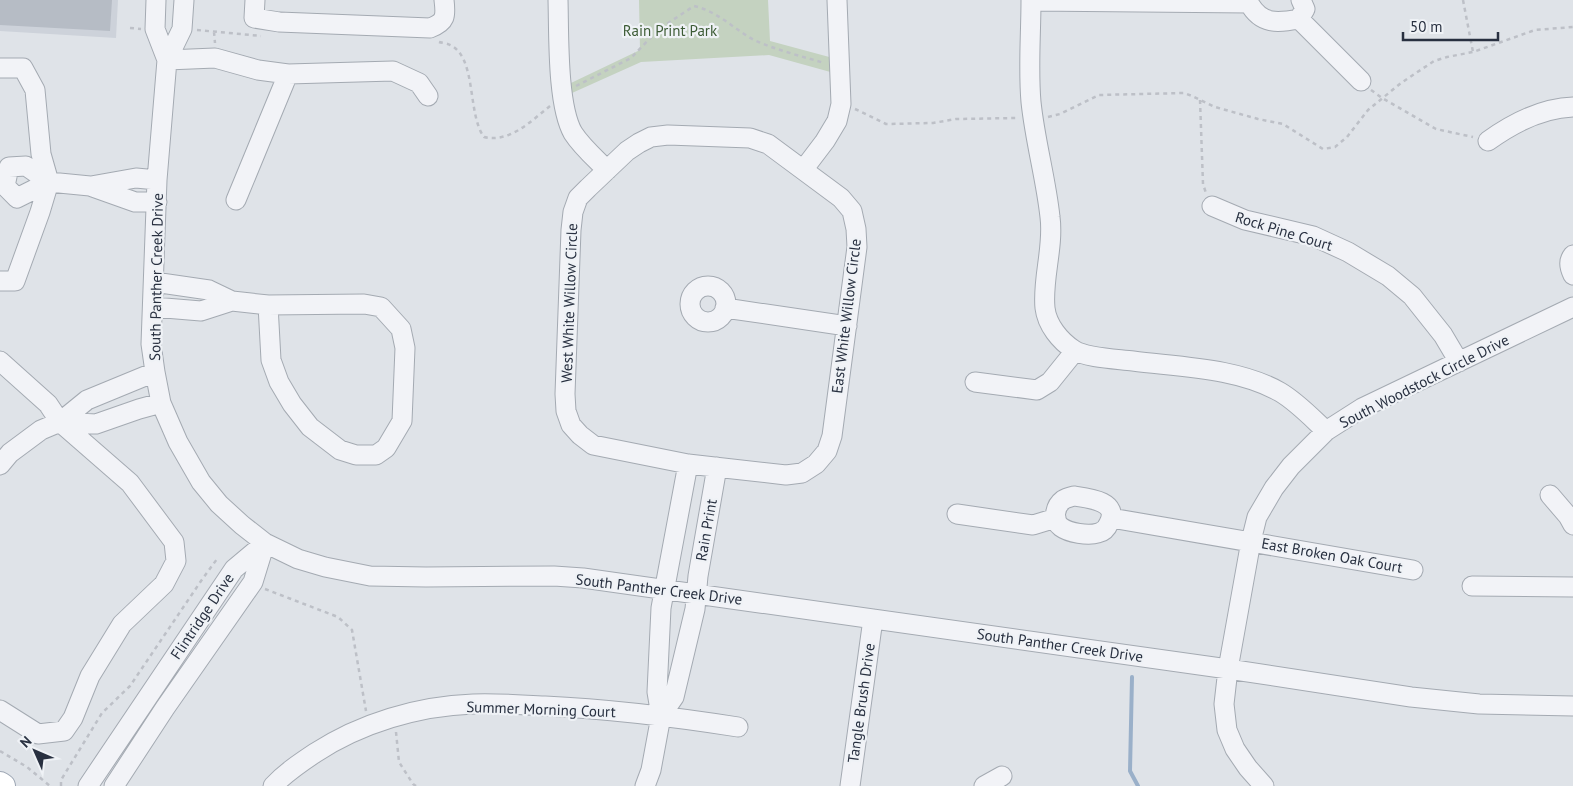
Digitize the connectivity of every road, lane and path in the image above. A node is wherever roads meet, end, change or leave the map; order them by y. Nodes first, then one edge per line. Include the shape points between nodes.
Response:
1 (156, 0) edge
2 (184, 0) edge
3 (256, 0) edge
4 (444, 0) edge
5 (558, 0) edge
6 (837, 0) edge
7 (1031, 0) edge
8 (1301, 0) edge
9 (1462, 0) edge
10 (1250, 2) edge
11 (1299, 19) junction
12 (1573, 27) edge
13 (130, 28) dead end
14 (155, 29) junction
15 (182, 29) junction
16 (262, 36) dead end
17 (436, 41) dead end
18 (1473, 52) junction
19 (167, 60) junction
20 (839, 64) junction
21 (0, 68) edge
22 (288, 74) junction
23 (1360, 80) joint
24 (428, 96) dead end
25 (563, 96) junction
26 (1382, 98) junction
27 (1200, 100) junction
28 (842, 104) junction
29 (1573, 107) edge
30 (1034, 118) junction
31 (698, 136) joint
32 (1488, 141) joint
33 (607, 170) junction
34 (803, 170) junction
35 (157, 180) junction
36 (49, 182) junction
37 (90, 186) junction
38 (236, 200) dead end
39 (157, 202) junction
40 (1212, 206) joint
41 (1573, 256) edge
42 (1573, 275) edge
43 (0, 281) edge
44 (154, 282) junction
45 (232, 301) junction
46 (268, 305) junction
47 (153, 307) junction
48 (1573, 307) edge
49 (725, 308) dead end
50 (847, 326) junction
51 (1075, 351) junction
52 (0, 361) edge
53 (1460, 362) junction
54 (155, 372) junction
55 (975, 382) dead end
56 (161, 403) junction
57 (60, 422) junction
58 (1326, 431) junction
59 (688, 464) junction
60 (0, 465) edge
61 (717, 467) junction
62 (1550, 495) dead end
63 (957, 514) dead end
64 (1056, 518) junction
65 (1111, 518) junction
66 (1573, 526) edge
67 (1251, 541) junction
68 (265, 543) junction
69 (217, 559) dead end
70 (1413, 570) dead end
71 (1472, 586) dead end
72 (1573, 587) edge
73 (264, 589) dead end
74 (666, 589) junction
75 (697, 593) junction
76 (873, 619) junction
77 (1228, 669) junction
78 (1573, 706) edge
79 (0, 710) edge
80 (662, 716) junction
81 (385, 720) junction
82 (738, 727) dead end
83 (0, 751) edge
84 (1002, 776) dead end
85 (50, 786) edge
86 (60, 786) edge
87 (88, 786) edge
88 (114, 786) edge
89 (273, 786) edge
90 (416, 786) edge
91 (645, 786) edge
92 (850, 786) edge
93 (984, 786) edge
94 (1264, 786) edge

1 - 14 street, South Panther Creek Drive
2 - 15 street, South Panther Creek Drive
3 - 4 street via 254,18 263,20 430,28 444,20
5 - 25 street
6 - 20 street
7 - 10 street
7 - 30 street via 1031,102
8 - 11 street via 1305,9
9 - 18 path
10 - 11 street via 1254,11 1265,20 1280,23
11 - 23 street
12 - 18 path via 1535,30
13 - 14 path
14 - 19 street, South Panther Creek Drive
15 - 16 path
15 - 19 street, South Panther Creek Drive
17 - 25 path via 450,44 462,58 469,74 476,120 484,137 493,139 509,135
18 - 26 path via 1434,61
19 - 22 street via 215,58 258,70
19 - 35 street, South Panther Creek Drive
20 - 25 path via 827,64 782,51 694,6 659,29 631,58 581,83
20 - 28 street
21 - 36 street via 23,68 35,90 41,154
22 - 24 street via 393,71 419,84
22 - 38 street
23 - 26 path
25 - 33 street via 573,132
26 - 27 path via 1347,137 1335,147 1323,150 1283,124 1215,107
26 - 32 path via 1436,129
27 - 30 path via 1184,94 1099,95 1060,114
27 - 40 path via 1203,184
28 - 30 path via 886,124
28 - 34 street via 838,121
29 - 32 street via 1536,114 1510,125
30 - 51 street via 1051,219 1045,308 1049,324 1057,336
31 - 33 street, West White Willow Circle via 651,137 627,151
31 - 34 street, East White Willow Circle via 750,138 768,144
33 - 59 street, West White Willow Circle via 578,198 573,212 566,411 580,436 593,445
34 - 50 street, East White Willow Circle via 841,198 852,211 858,247
35 - 37 street via 136,178
35 - 39 street, South Panther Creek Drive
36 - 37 street
36 - 43 street via 15,281
37 - 39 street via 135,202
39 - 44 street, South Panther Creek Drive
40 - 53 street, Rock Pine Court via 1245,220 1313,236 1388,276 1412,296
41 - 42 street via 1570,268
44 - 45 street via 209,290
44 - 47 street, South Panther Creek Drive
45 - 46 street
45 - 47 street via 201,311
46 - 46 street via 271,360 292,404 310,427 340,450 376,456 386,448 402,421 405,348 401,328 381,307 364,304
47 - 54 street, South Panther Creek Drive via 151,344
48 - 53 street, South Woodstock Circle Drive
49 - 50 street
50 - 61 street, East White Willow Circle via 832,436 827,451 816,464 802,472 786,475
51 - 55 street via 1050,382 1036,390
51 - 58 street via 1206,370 1261,382 1298,405
52 - 57 street via 48,404
53 - 58 street, South Woodstock Circle Drive via 1362,408
54 - 56 street, South Panther Creek Drive
54 - 57 street via 88,400
56 - 57 street via 96,424
56 - 68 street, South Panther Creek Drive via 201,482 219,504
57 - 60 street via 42,430 10,453
57 - 79 street via 130,483 174,542 176,561 164,584 122,624 90,676 73,718 64,731 38,734
58 - 67 street, South Woodstock Circle Drive via 1274,488 1258,517
59 - 61 street, East White Willow Circle
59 - 74 street, Rain Print
61 - 75 street, Rain Print
62 - 66 street
63 - 64 street via 1033,525
64 - 65 street via 1061,526 1093,535 1102,533
64 - 65 street via 1059,505 1065,498 1074,496 1105,503
65 - 67 street, East Broken Oak Court
67 - 70 street, East Broken Oak Court
67 - 77 street, South Woodstock Circle Drive
68 - 74 street, South Panther Creek Drive via 325,568 370,576 554,576
68 - 87 street, Flintridge Drive via 234,569
68 - 88 street, Flintridge Drive via 253,582
69 - 86 path via 130,686 102,713
71 - 72 street
73 - 81 path via 338,617 352,630 366,712
74 - 75 street, South Panther Creek Drive
74 - 80 street, Rain Print via 661,608 657,692
75 - 76 street, South Panther Creek Drive
75 - 80 street, Rain Print via 674,697
76 - 77 street, South Panther Creek Drive
76 - 92 street, Tangle Brush Drive
77 - 78 street, South Panther Creek Drive via 1410,697 1479,704
77 - 94 street, South Woodstock Circle Drive via 1224,704 1227,730 1235,749
80 - 81 street, Summer Morning Court via 575,707 471,704 413,712
80 - 82 street, Summer Morning Court
80 - 91 street
81 - 89 street, Summer Morning Court via 328,745
81 - 90 path via 395,730 399,762
83 - 85 path
84 - 93 street

